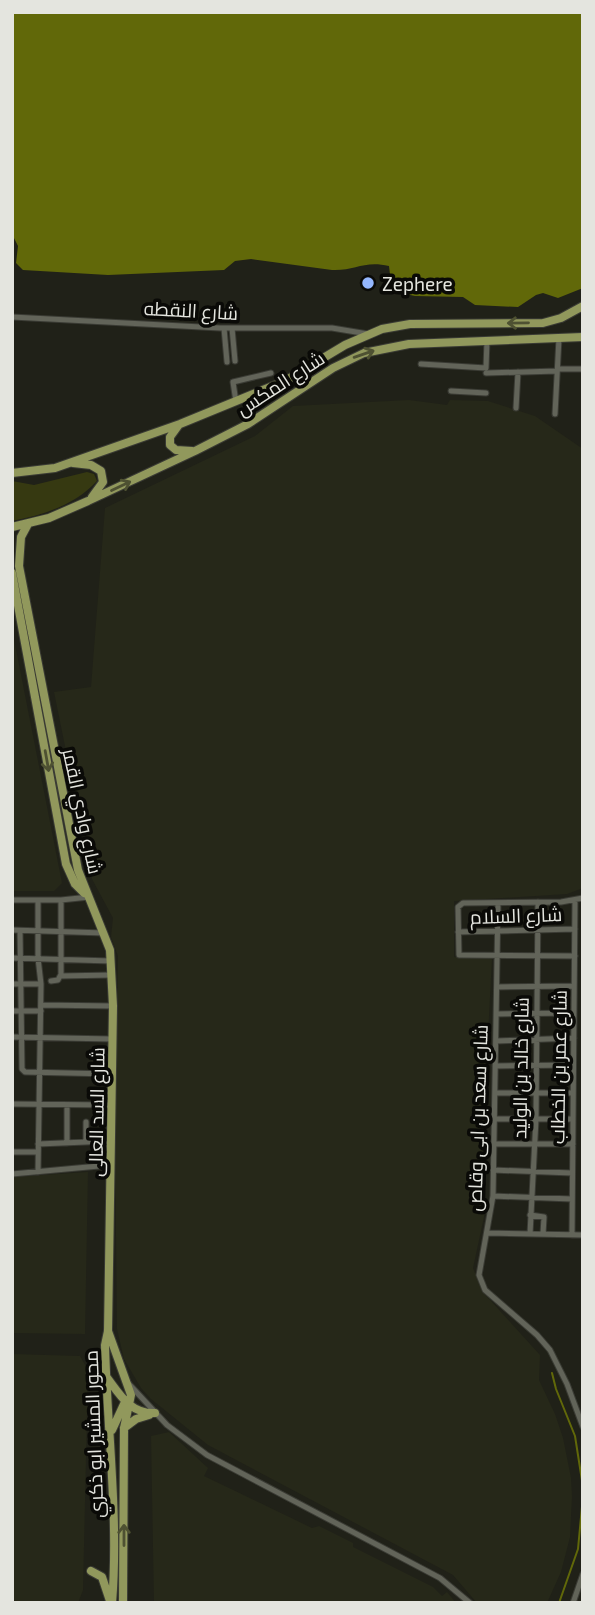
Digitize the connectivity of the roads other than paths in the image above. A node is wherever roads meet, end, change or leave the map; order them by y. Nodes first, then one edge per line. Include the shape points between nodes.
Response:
1 (581, 309) edge
2 (13, 317) edge
3 (224, 328) junction
4 (232, 328) junction
5 (368, 334) junction
6 (583, 337) edge
7 (559, 338) junction
8 (487, 341) junction
9 (235, 361) dead end
10 (227, 362) dead end
11 (421, 365) dead end
12 (583, 369) edge
13 (486, 370) junction
14 (558, 370) junction
15 (518, 372) junction
16 (271, 373) dead end
17 (451, 391) dead end
18 (486, 393) dead end
19 (236, 402) junction
20 (516, 408) dead end
21 (555, 414) dead end
22 (180, 424) junction
23 (195, 451) junction
24 (70, 463) junction
25 (12, 472) edge
26 (88, 501) junction
27 (28, 524) junction
28 (12, 527) edge
29 (12, 573) edge
30 (89, 897) junction
31 (583, 898) edge
32 (12, 900) edge
33 (38, 900) junction
34 (61, 900) junction
35 (575, 900) junction
36 (498, 902) junction
37 (538, 902) junction
38 (575, 929) junction
39 (12, 930) edge
40 (538, 930) junction
41 (20, 931) junction
42 (37, 931) junction
43 (61, 931) junction
44 (498, 931) junction
45 (457, 932) junction
46 (104, 933) junction
47 (497, 956) junction
48 (537, 956) junction
49 (575, 956) junction
50 (16, 958) edge
51 (38, 958) junction
52 (61, 959) junction
53 (112, 961) junction
54 (113, 975) junction
55 (61, 976) junction
56 (51, 981) dead end
57 (12, 984) edge
58 (20, 984) junction
59 (41, 984) junction
60 (497, 986) junction
61 (537, 986) junction
62 (574, 986) junction
63 (113, 1006) junction
64 (41, 1008) junction
65 (12, 1011) edge
66 (20, 1011) junction
67 (537, 1013) junction
68 (574, 1013) junction
69 (496, 1014) junction
70 (12, 1037) edge
71 (21, 1038) junction
72 (40, 1038) junction
73 (574, 1038) junction
74 (113, 1039) junction
75 (537, 1040) junction
76 (496, 1041) junction
77 (574, 1050) junction
78 (583, 1051) edge
79 (573, 1065) junction
80 (495, 1066) junction
81 (536, 1066) junction
82 (39, 1072) junction
83 (111, 1074) junction
84 (573, 1082) junction
85 (583, 1083) edge
86 (495, 1093) junction
87 (536, 1093) junction
88 (573, 1093) junction
89 (12, 1104) edge
90 (38, 1104) junction
91 (67, 1105) junction
92 (110, 1105) junction
93 (494, 1119) junction
94 (536, 1119) junction
95 (573, 1119) junction
96 (86, 1122) dead end
97 (110, 1141) junction
98 (86, 1142) junction
99 (67, 1143) junction
100 (38, 1144) junction
101 (494, 1144) junction
102 (534, 1144) junction
103 (573, 1148) junction
104 (583, 1150) edge
105 (12, 1152) edge
106 (38, 1152) junction
107 (110, 1165) junction
108 (494, 1170) junction
109 (532, 1171) junction
110 (38, 1172) junction
111 (572, 1173) junction
112 (12, 1174) edge
113 (493, 1196) junction
114 (531, 1198) junction
115 (572, 1199) junction
116 (530, 1215) junction
117 (488, 1233) junction
118 (530, 1234) junction
119 (543, 1234) junction
120 (572, 1235) junction
121 (583, 1235) edge
122 (108, 1331) junction
123 (106, 1375) junction
124 (126, 1380) junction
125 (129, 1402) junction
126 (154, 1413) junction
127 (583, 1427) edge
128 (124, 1428) junction
129 (110, 1434) junction
130 (90, 1571) dead end
131 (583, 1574) edge
132 (111, 1603) edge
133 (123, 1603) edge
134 (470, 1603) edge
135 (573, 1603) edge

1 -> 5 main road, شارع المكس via 543,323 410,324
2 - 3 street, شارع النقطه
3 - 4 street, شارع النقطه
3 - 10 street
4 - 5 street, شارع النقطه via 332,328
4 - 9 street
5 - 19 main road, شارع المكس via 285,381
6 - 7 main road, شارع المكس
7 - 8 main road, شارع المكس
7 - 14 street
8 - 13 street
23 -> 8 main road, شارع المكس via 248,424 354,357 398,345
11 - 13 street
12 - 14 street
13 - 15 street
14 - 15 street
14 - 21 street
15 - 20 street
16 - 19 street via 233,382
17 - 18 street
19 - 22 main road, شارع المكس
22 - 23 main road via 170,445
22 - 24 main road, شارع المكس
26 -> 23 main road, شارع المكس
24 - 25 main road, شارع المكس
24 - 26 main road via 101,471 103,482
26 - 27 main road, شارع المكس
27 - 28 main road, شارع المكس
27 - 30 main road, شارع وادي القمر via 18,551 19,566 76,863
29 -> 30 main road, شارع وادي القمر via 65,864 75,884
30 - 34 street
30 - 46 main road, شارع السد العالى
31 - 35 street
32 - 33 street
33 - 34 street
33 - 42 street
34 - 43 street
35 - 37 street
35 - 38 street, شارع عمر بن الخطاب
36 - 37 street
36 - 44 street, شارع سعد بن ابى وقاص
36 - 45 street via 463,903 458,907
37 - 40 street, شارع خالد بن الوليد
38 - 40 street, شارع السلام
38 - 49 street, شارع عمر بن الخطاب
39 - 41 street
40 - 44 street, شارع السلام
40 - 48 street, شارع خالد بن الوليد
41 - 42 street
41 - 50 street
42 - 43 street
42 - 51 street
43 - 46 street
43 - 52 street
44 - 45 street, شارع السلام
44 - 47 street, شارع سعد بن ابى وقاص
45 - 47 street via 461,956
46 - 53 main road, شارع السد العالى
47 - 48 street
47 - 60 street, شارع سعد بن ابى وقاص
48 - 49 street
48 - 61 street, شارع خالد بن الوليد
49 - 62 street, شارع عمر بن الخطاب
50 - 51 street
50 - 58 street
51 - 52 street
51 - 59 street
52 - 53 street
52 - 55 street
53 - 54 main road, شارع السد العالى
54 - 55 street
54 - 63 main road, شارع السد العالى
55 - 56 street
57 - 58 street
58 - 59 street
58 - 66 street
59 - 64 street
60 - 61 street
60 - 69 street, شارع سعد بن ابى وقاص
61 - 62 street
61 - 67 street, شارع خالد بن الوليد
62 - 68 street, شارع عمر بن الخطاب
63 - 64 street
63 - 74 main road, شارع السد العالى
64 - 66 street
64 - 72 street
65 - 66 street
66 - 71 street
67 - 68 street
67 - 69 street
67 - 75 street, شارع خالد بن الوليد
68 - 73 street, شارع عمر بن الخطاب
69 - 76 street, شارع سعد بن ابى وقاص
70 - 71 street
71 - 72 street
71 - 82 street via 21,1067 25,1072
72 - 74 street
72 - 82 street
73 - 75 street
73 - 77 street, شارع عمر بن الخطاب
74 - 83 main road, شارع السد العالى
75 - 76 street
75 - 81 street, شارع خالد بن الوليد
76 - 80 street, شارع سعد بن ابى وقاص
77 - 78 street
77 - 79 street, شارع عمر بن الخطاب
79 - 81 street
79 - 84 street, شارع عمر بن الخطاب
80 - 81 street
80 - 86 street, شارع سعد بن ابى وقاص
81 - 87 street, شارع خالد بن الوليد
82 - 83 street
82 - 90 street
83 - 92 main road, شارع السد العالى
84 - 85 street
84 - 88 street, شارع عمر بن الخطاب
86 - 87 street
86 - 93 street, شارع سعد بن ابى وقاص
87 - 88 street
87 - 94 street, شارع خالد بن الوليد
88 - 95 street, شارع عمر بن الخطاب
89 - 90 street
90 - 91 street
90 - 100 street
91 - 92 street
91 - 99 street
92 - 97 main road, شارع السد العالى
93 - 94 street
93 - 101 street, شارع سعد بن ابى وقاص
94 - 95 street
94 - 102 street, شارع خالد بن الوليد
95 - 103 street, شارع عمر بن الخطاب
96 - 98 street
97 - 98 street
97 - 107 main road, شارع السد العالى
98 - 99 street
99 - 100 street
100 - 106 street
101 - 102 street
101 - 108 street, شارع سعد بن ابى وقاص
102 - 103 street
102 - 109 street, شارع خالد بن الوليد
103 - 104 street
103 - 111 street, شارع عمر بن الخطاب
105 - 106 street
106 - 110 street
107 - 110 street
107 - 122 main road, شارع السد العالى
108 - 109 street
108 - 113 street, شارع سعد بن ابى وقاص
109 - 111 street
109 - 114 street, شارع خالد بن الوليد
110 - 112 street
111 - 115 street, شارع عمر بن الخطاب
113 - 114 street
113 - 117 street, شارع سعد بن ابى وقاص
114 - 115 street
114 - 116 street, شارع خالد بن الوليد
115 - 120 street, شارع عمر بن الخطاب
116 - 118 street, شارع خالد بن الوليد
116 - 119 street via 544,1217
117 - 118 street
117 - 127 street, شارع سعد بن ابى وقاص via 481,1283 544,1342
118 - 119 street
119 - 120 street
120 - 121 street
122 - 123 main road, محور المشير ابو ذكري
122 - 124 main road, محور المشير ابو ذكري
123 - 125 main road
123 - 129 main road, محور المشير ابو ذكري
124 - 125 main road, محور المشير ابو ذكري
124 - 126 street
125 - 126 main road via 142,1412
125 - 128 main road, محور المشير ابو ذكري
125 - 129 main road
126 - 128 main road
126 - 134 street via 207,1455 440,1578
133 -> 128 main road, محور المشير ابو ذكري
129 - 132 main road, محور المشير ابو ذكري
130 - 132 main road via 102,1577
131 - 135 street

